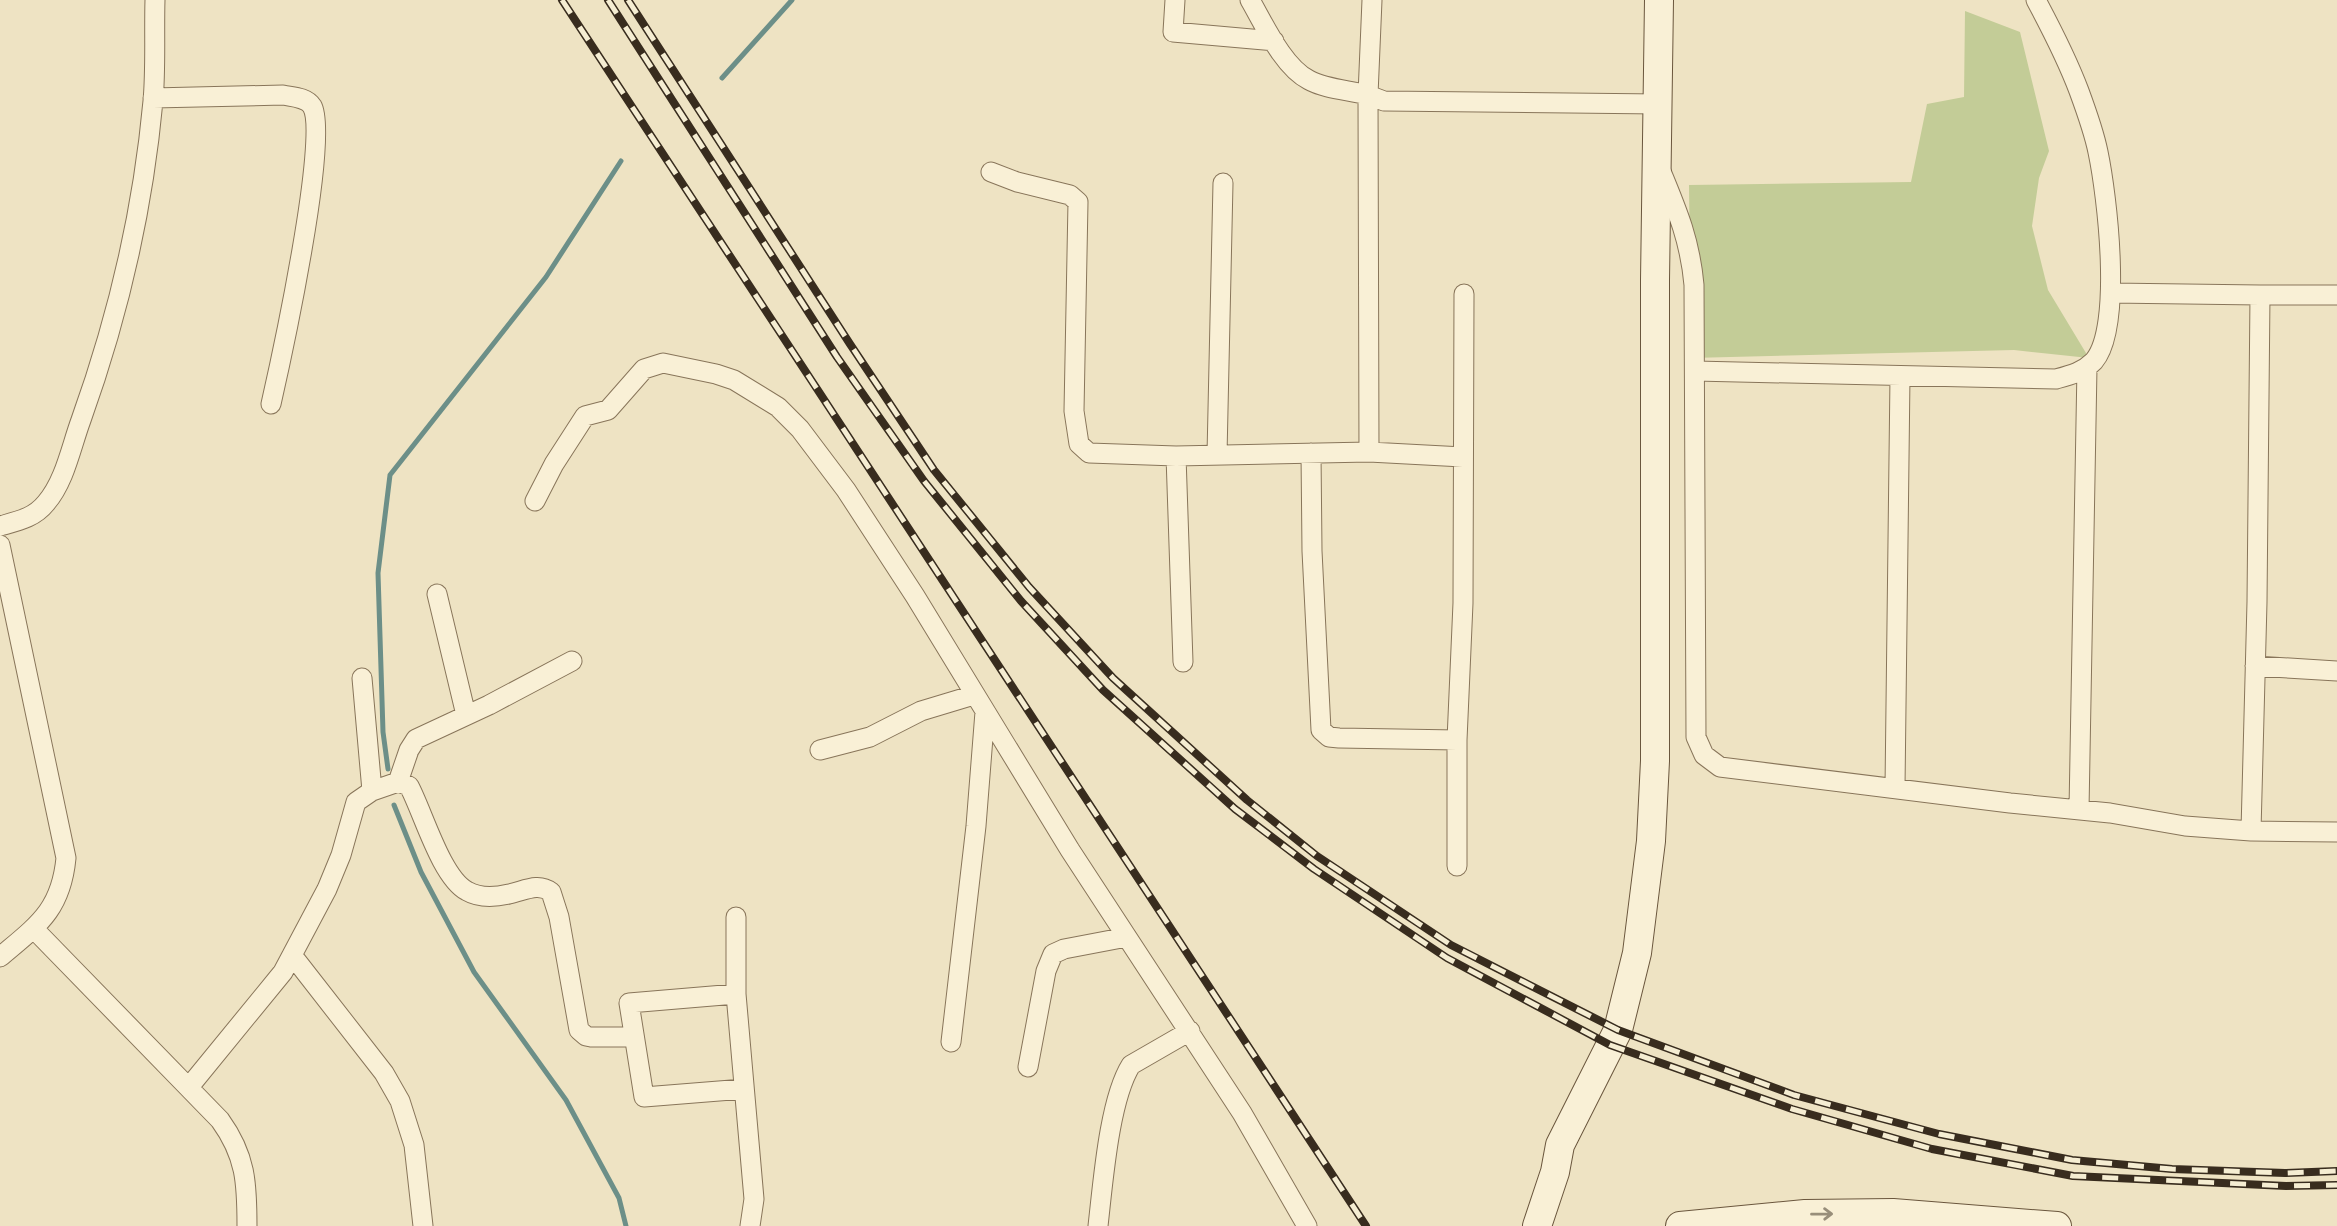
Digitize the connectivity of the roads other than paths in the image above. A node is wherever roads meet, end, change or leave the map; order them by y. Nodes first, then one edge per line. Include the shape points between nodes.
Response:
1 (155, 0) edge
2 (1175, 0) edge
3 (1250, 0) edge
4 (1372, 0) edge
5 (1659, 0) edge
6 (2040, 0) edge
7 (1274, 41) junction
8 (1368, 95) junction
9 (153, 98) junction
10 (1658, 104) junction
11 (1657, 163) junction
12 (991, 172) dead end
13 (1223, 183) dead end
14 (2111, 293) junction
15 (1464, 294) dead end
16 (2260, 295) junction
17 (2337, 295) edge
18 (2087, 366) junction
19 (1695, 371) junction
20 (1900, 376) junction
21 (271, 404) dead end
22 (1369, 452) junction
23 (1311, 453) junction
24 (1217, 455) junction
25 (1176, 456) junction
26 (1463, 457) junction
27 (535, 501) dead end
28 (0, 526) edge
29 (0, 545) edge
30 (437, 594) dead end
31 (572, 661) dead end
32 (1183, 663) dead end
33 (2255, 666) junction
34 (2337, 671) edge
35 (362, 678) dead end
36 (979, 703) junction
37 (466, 715) junction
38 (1457, 740) junction
39 (820, 750) dead end
40 (398, 782) junction
41 (1895, 788) junction
42 (372, 790) junction
43 (2079, 810) junction
44 (2251, 831) junction
45 (2337, 832) edge
46 (1457, 866) dead end
47 (736, 917) dead end
48 (34, 929) junction
49 (1128, 937) junction
50 (292, 955) junction
51 (0, 957) edge
52 (736, 994) junction
53 (1190, 1031) junction
54 (634, 1037) junction
55 (951, 1042) dead end
56 (1028, 1067) dead end
57 (189, 1087) junction
58 (744, 1089) junction
59 (247, 1226) edge
60 (423, 1226) edge
61 (750, 1226) edge
62 (1098, 1226) edge
63 (1307, 1226) edge
64 (1537, 1226) edge
65 (1681, 1226) edge
66 (1891, 1226) edge
67 (1899, 1226) edge
68 (2057, 1226) edge

1 - 9 street
2 - 7 street via 1173,32
3 - 7 street
4 - 8 street
5 - 10 street
6 - 14 street via 2079,91 2098,152
7 - 8 street via 1296,73 1311,82
8 - 10 street via 1398,102
8 - 22 street
9 - 21 street via 283,95 313,107 316,134 306,226
9 - 28 street via 131,249 94,383 57,488 28,518
10 - 11 street
11 - 19 street via 1691,255
11 - 64 street via 1651,841 1637,953 1618,1030 1560,1145
12 - 25 street via 1070,195 1078,202 1074,411 1083,449 1098,454
13 - 24 street
14 - 16 street
14 - 18 street via 2106,331 2095,359
15 - 26 street
16 - 17 street
16 - 33 street
18 - 20 street via 2056,379
18 - 43 street
19 - 20 street
19 - 41 street via 1696,737 1704,755 1720,766
20 - 41 street
22 - 23 street
22 - 26 street
23 - 24 street
23 - 38 street via 1321,730 1339,738
24 - 25 street
25 - 32 street
26 - 38 street
27 - 36 street via 585,416 612,407 644,369 672,364 734,380 778,407 823,457
29 - 48 street via 66,858 64,881 55,903
30 - 37 street
31 - 37 street
33 - 34 street
33 - 44 street
35 - 42 street
36 - 39 street via 921,711 870,737
36 - 49 street
36 - 55 street via 976,826
37 - 40 street via 416,739
38 - 46 street
40 - 42 street
40 - 54 street via 409,786 443,862 466,891 490,897 539,887 551,892 579,1030 591,1037
41 - 43 street
42 - 50 street via 356,802 327,889
43 - 44 street
44 - 45 street
47 - 52 street
48 - 51 street
48 - 57 street
49 - 53 street
49 - 56 street via 1053,954
50 - 57 street
50 - 60 street via 384,1073 400,1101 414,1145
52 - 54 street via 629,1003
52 - 58 street
53 - 62 street via 1131,1065 1125,1074 1114,1114
53 - 63 street
54 - 58 street via 644,1097
57 - 59 street via 235,1141 245,1182
58 - 61 street via 754,1199
65 -> 68 street via 1805,1214 1893,1213
66 - 67 street

